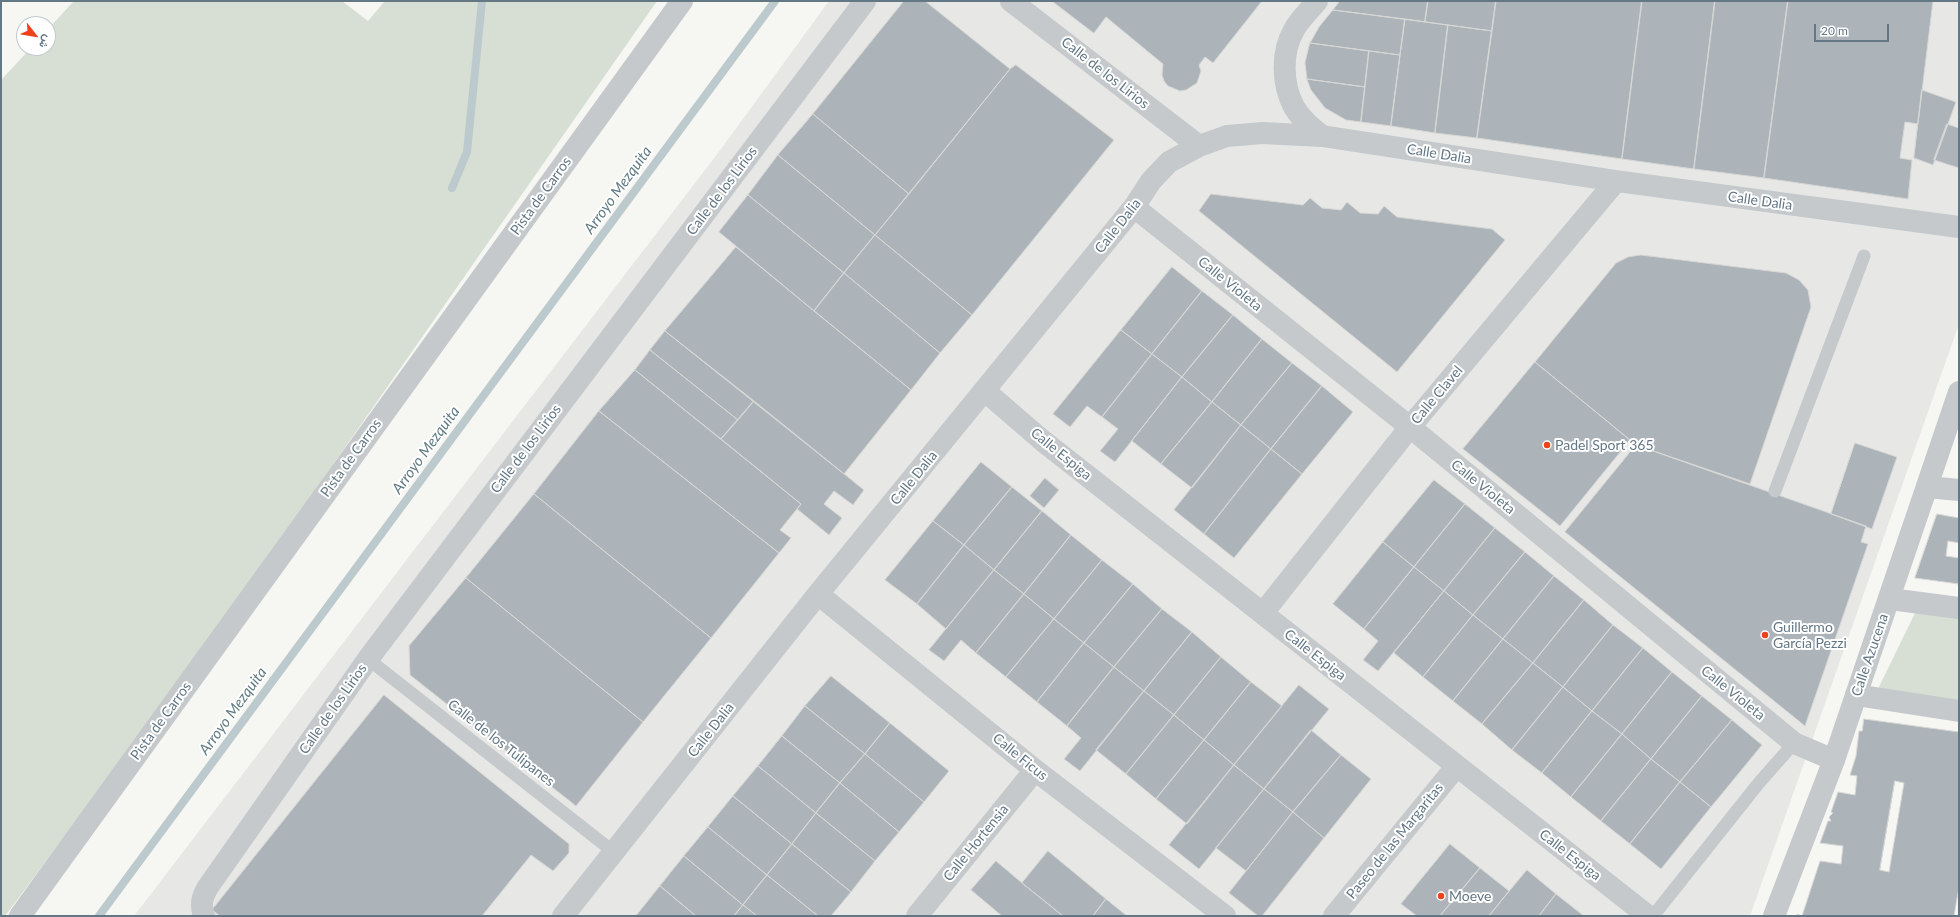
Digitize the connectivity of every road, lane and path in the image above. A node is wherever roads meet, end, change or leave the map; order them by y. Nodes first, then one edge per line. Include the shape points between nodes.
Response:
1 (682, 1) edge
2 (865, 1) edge
3 (1011, 1) edge
4 (1317, 1) edge
5 (1322, 136) junction
6 (1199, 146) junction
7 (1616, 181) junction
8 (1134, 207) junction
9 (1959, 227) edge
10 (1864, 256) dead end
11 (985, 391) junction
12 (1959, 392) edge
13 (1410, 427) junction
14 (1927, 487) junction
15 (1775, 490) dead end
16 (1959, 490) edge
17 (818, 594) junction
18 (1890, 599) junction
19 (1959, 608) edge
20 (1263, 613) junction
21 (368, 659) junction
22 (1856, 695) junction
23 (1959, 712) edge
24 (1794, 743) junction
25 (1834, 760) junction
26 (1456, 767) junction
27 (1034, 770) junction
28 (614, 853) junction
29 (1351, 894) junction
30 (202, 911) edge
31 (20, 916) edge
32 (563, 916) edge
33 (917, 916) edge
34 (1225, 916) edge
35 (1334, 916) edge
36 (1354, 916) edge
37 (1648, 916) edge
38 (1653, 916) edge
39 (1774, 916) edge

1 - 31 street, Pista de Carros
2 - 21 street, Calle de los Lirios
3 - 6 street, Calle de los Lirios
4 - 5 street via 1294,30 1287,49 1284,69 1294,107 1306,123
5 - 6 street, Calle Dalia via 1262,133 1227,136
5 - 7 street, Calle Dalia
6 - 8 street, Calle Dalia via 1169,162
7 - 9 street, Calle Dalia
7 - 13 street, Calle Clavel
8 - 11 street, Calle Dalia
8 - 13 street, Calle Violeta
10 - 15 lane
11 - 17 street, Calle Dalia
11 - 20 street, Calle Espiga via 1043,441
12 - 14 street, Calle Azucena
13 - 20 street, Calle Clavel
13 - 24 street, Calle Violeta
14 - 16 street
14 - 18 street, Calle Azucena
17 - 27 street, Calle Ficus
17 - 28 street, Calle Dalia
18 - 19 street
18 - 22 street, Calle Azucena
20 - 26 street, Calle Espiga
21 - 28 lane, Calle de los Tulipanes
21 - 30 street, Calle de los Lirios via 202,896
22 - 23 street
22 - 25 street, Calle Azucena
24 - 25 street, Calle Violeta
24 - 38 lane via 1758,784
25 - 39 street, Calle Azucena
26 - 29 street, Paseo de las Margaritas
26 - 37 street, Calle Espiga
27 - 33 street, Calle Hortensia
27 - 34 street, Calle Ficus
28 - 32 street, Calle Dalia
29 - 35 street, Paseo de las Margaritas
29 - 36 street

